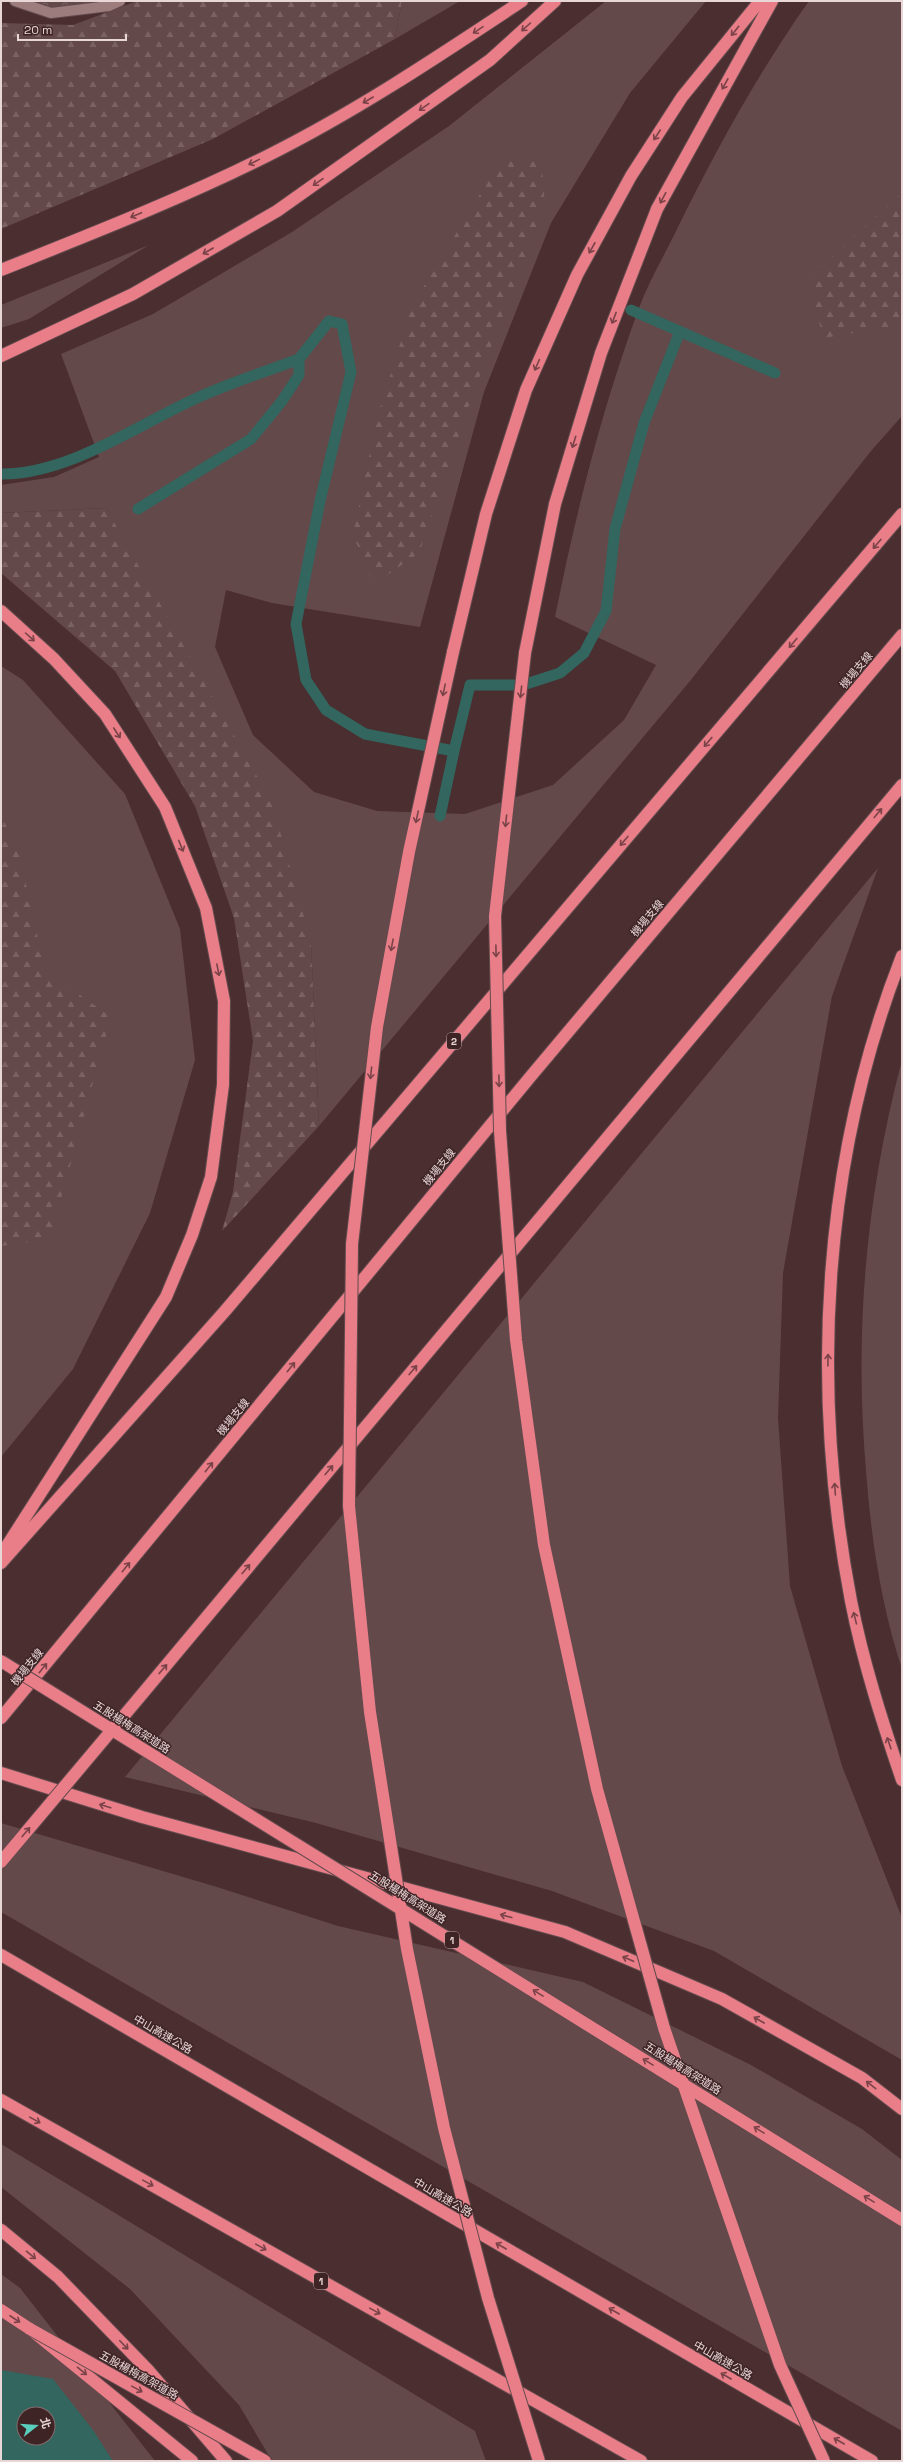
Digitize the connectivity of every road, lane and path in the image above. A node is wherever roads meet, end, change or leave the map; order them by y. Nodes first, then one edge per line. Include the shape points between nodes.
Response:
1 (15, 1) edge
2 (120, 1) edge
3 (522, 1) edge
4 (555, 1) edge
5 (760, 1) edge
6 (772, 1) edge
7 (1, 270) edge
8 (1, 356) edge
9 (902, 514) edge
10 (1, 611) edge
11 (902, 635) edge
12 (902, 785) edge
13 (902, 956) edge
14 (1, 1554) edge
15 (1, 1563) edge
16 (1, 1661) edge
17 (1, 1718) edge
18 (1, 1773) edge
19 (902, 1780) edge
20 (1, 1862) edge
21 (1, 1955) edge
22 (1, 2100) edge
23 (902, 2109) edge
24 (902, 2220) edge
25 (1, 2230) edge
26 (1, 2310) edge
27 (30, 2329) junction
28 (192, 2461) edge
29 (226, 2461) edge
30 (265, 2461) edge
31 (539, 2461) edge
32 (641, 2461) edge
33 (824, 2461) edge
34 (872, 2461) edge

1 - 2 street via 51,13 109,6
3 -> 7 highway via 406,78 269,155 204,187
4 -> 8 highway via 490,60 277,212 133,294
5 -> 31 highway, bridge via 682,97 632,176 577,275 526,390 486,514 409,852 377,1027 352,1244 349,1506 370,1712 407,1949 444,2128 488,2298
6 -> 33 highway, bridge via 657,209 601,353 556,504 525,653 495,916 498,1068 500,1131 516,1340 544,1545 597,1789 664,2028 780,2365
9 -> 15 highway, 2 via 225,1311
10 -> 14 highway via 54,659 105,714 166,806 206,908 224,1001 223,1084 211,1178 192,1235 166,1297
17 -> 11 highway, 機場支線 via 530,1076
20 -> 12 highway, bridge
19 -> 13 highway via 877,1705 851,1602 836,1496 828,1383 830,1264 851,1126 882,1008
24 -> 16 highway, 五股楊梅高架道路 / 1, bridge
23 -> 18 highway via 862,2078 722,1999 564,1932 142,1817
34 -> 21 highway, 中山高速公路
22 -> 32 highway, 1
25 -> 29 highway via 58,2277 148,2370
26 -> 27 highway, 五股楊梅高架道路
27 -> 28 highway, bridge
27 -> 30 highway, 五股楊梅高架道路, bridge

